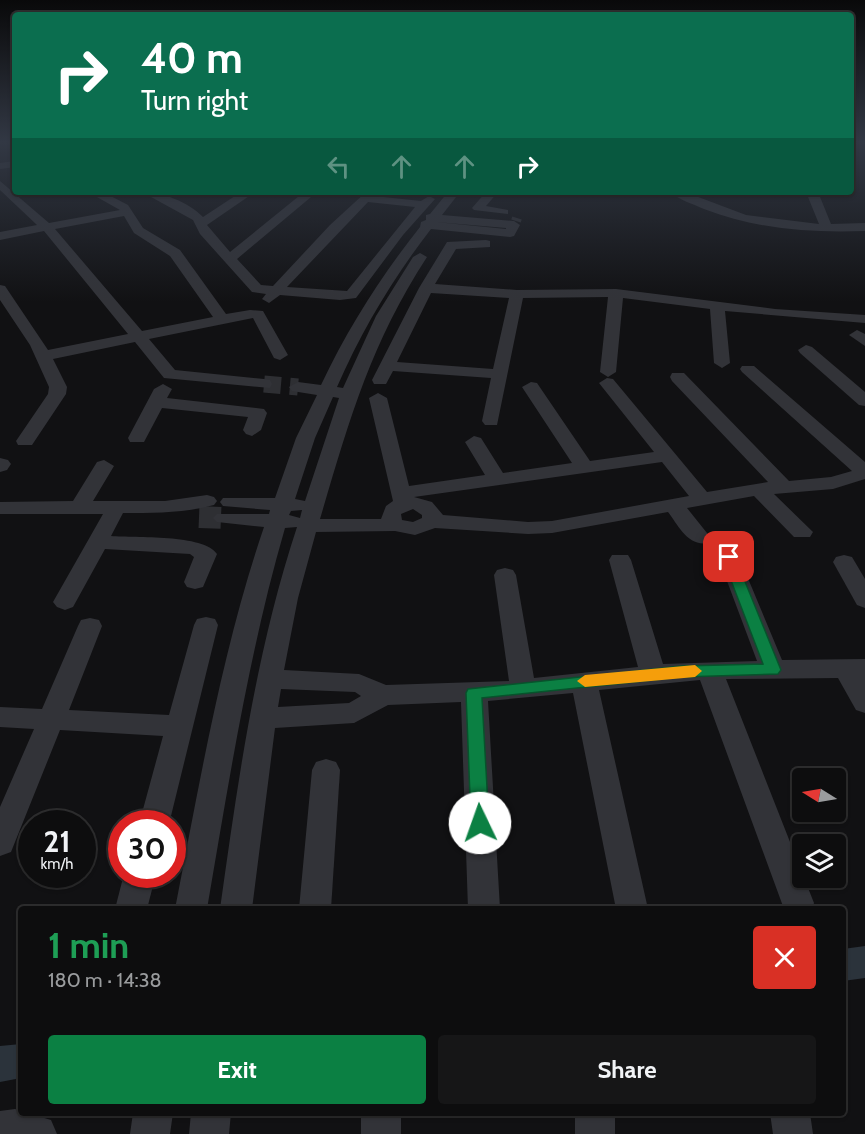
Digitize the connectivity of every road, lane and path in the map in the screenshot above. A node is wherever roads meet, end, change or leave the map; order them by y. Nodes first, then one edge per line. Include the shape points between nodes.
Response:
1 (13, 196) edge
2 (103, 196) edge
3 (158, 196) edge
4 (179, 196) edge
5 (243, 196) edge
6 (306, 196) edge
7 (367, 196) edge
8 (371, 196) edge
9 (435, 196) edge
10 (451, 196) edge
11 (466, 196) edge
12 (489, 196) edge
13 (684, 196) edge
14 (716, 196) edge
15 (814, 196) edge
16 (170, 201) junction
17 (127, 212) junction
18 (718, 212) junction
19 (434, 219) junction
20 (201, 224) junction
21 (865, 227) edge
22 (503, 228) junction
23 (48, 229) junction
24 (827, 229) junction
25 (0, 236) edge
26 (229, 259) junction
27 (426, 288) junction
28 (0, 289) edge
29 (616, 293) junction
30 (517, 294) junction
31 (271, 297) junction
32 (717, 306) junction
33 (865, 319) edge
34 (222, 320) junction
35 (135, 335) junction
36 (806, 350) dead end
37 (280, 355) dead end
38 (44, 356) junction
39 (722, 363) dead end
40 (748, 369) dead end
41 (170, 374) junction
42 (500, 374) junction
43 (678, 377) dead end
44 (382, 381) junction
45 (264, 384) tunnel mouth
46 (298, 387) tunnel mouth
47 (531, 387) dead end
48 (337, 392) junction
49 (865, 401) edge
50 (157, 402) junction
51 (491, 421) dead end
52 (252, 430) dead end
53 (137, 438) dead end
54 (25, 441) dead end
55 (474, 442) dead end
56 (667, 456) junction
57 (104, 466) dead end
58 (584, 467) junction
59 (865, 472) edge
60 (497, 479) junction
61 (783, 486) junction
62 (758, 489) junction
63 (702, 499) junction
64 (672, 504) junction
65 (6, 508) edge
66 (79, 508) junction
67 (116, 508) junction
68 (203, 509) tunnel mouth
69 (398, 509) junction
70 (227, 510) tunnel mouth
71 (281, 513) junction
72 (310, 517) junction
73 (0, 527) edge
74 (802, 532) dead end
75 (700, 538) dead end
76 (98, 542) junction
77 (729, 557) dead end
78 (620, 560) dead end
79 (844, 562) dead end
80 (505, 575) dead end
81 (195, 582) dead end
82 (865, 600) edge
83 (65, 602) dead end
84 (206, 625) dead end
85 (90, 626) dead end
86 (855, 668) edge
87 (773, 670) junction
88 (710, 671) junction
89 (653, 674) junction
90 (271, 679) junction
91 (584, 681) junction
92 (523, 689) junction
93 (474, 693) junction
94 (383, 695) junction
95 (865, 703) edge
96 (0, 717) edge
97 (263, 718) junction
98 (51, 719) junction
99 (179, 726) junction
100 (326, 770) dead end
101 (158, 810) edge
102 (0, 843) edge
103 (136, 888) edge
104 (798, 903) dead end
105 (132, 906) edge
106 (192, 906) edge
107 (236, 906) edge
108 (315, 906) edge
109 (484, 906) edge
110 (631, 906) edge
111 (153, 1116) edge
112 (211, 1116) edge
113 (381, 1116) edge
114 (595, 1116) edge
115 (790, 1116) edge
116 (0, 1131) edge
117 (37, 1134) edge
118 (150, 1134) edge
119 (208, 1134) edge
120 (381, 1134) edge
121 (595, 1134) edge
122 (793, 1134) edge

1 - 23 street
2 - 17 street
3 - 16 street
4 - 16 street
5 - 20 street
6 - 26 street
7 - 31 street
8 - 19 street
9 - 19 street
10 - 19 street
11 - 19 street
12 - 22 street via 478,208
13 - 18 street
14 - 18 street
15 - 24 street
16 - 20 street
17 - 23 street
17 - 34 street via 138,230 175,254
18 - 24 street via 766,223
19 - 22 street
19 - 31 street via 399,232 355,292 340,296
19 - 48 street via 367,346
20 - 26 street
21 - 24 street
22 - 27 street via 452,245
23 - 25 street
23 - 35 street
26 - 31 street via 257,289
27 - 30 street
27 - 44 street
28 - 38 street
29 - 30 street
29 - 32 street
29 - 56 street via 607,378
30 - 42 street
32 - 33 street
32 - 39 street
34 - 35 street
34 - 37 street via 258,314
35 - 38 street
35 - 41 street
36 - 49 street
38 - 54 street via 55,377 57,394
40 - 59 street
41 - 45 street
41 - 50 street
42 - 44 street
42 - 51 street
43 - 61 street
44 - 69 street
46 - 48 street
47 - 58 street
48 - 71 street via 304,445
48 - 72 street
50 - 52 street via 258,413
50 - 53 street
55 - 60 street
56 - 58 street
56 - 63 street
57 - 66 street
58 - 60 street
59 - 61 street via 833,483
60 - 69 street
61 - 62 street
62 - 63 street
62 - 74 street
63 - 64 street
64 - 69 street via 528,528 432,521 415,529
64 - 75 street
65 - 66 street
65 - 73 street
66 - 67 street
67 - 68 street via 165,507 182,515
67 - 76 street
69 - 72 street
70 - 71 street
71 - 72 street
71 - 106 street via 261,570 226,714
72 - 90 street via 283,610
76 - 81 street via 194,549 206,554
76 - 83 street
77 - 87 street
78 - 89 street
79 - 82 street
80 - 92 street
84 - 99 street
85 - 98 street
86 - 87 street
86 - 95 street
87 - 88 street
88 - 89 street
88 - 104 street
89 - 91 street
90 - 94 street via 359,682
90 - 97 street
91 - 92 street
91 - 110 street
92 - 93 street
93 - 94 street
93 - 109 street
94 - 97 street via 354,713
96 - 98 street
97 - 107 street
98 - 99 street
98 - 102 street
99 - 101 street
100 - 108 street
103 - 105 street
111 - 118 street
112 - 119 street
113 - 120 street
114 - 121 street
115 - 122 street
116 - 117 street

